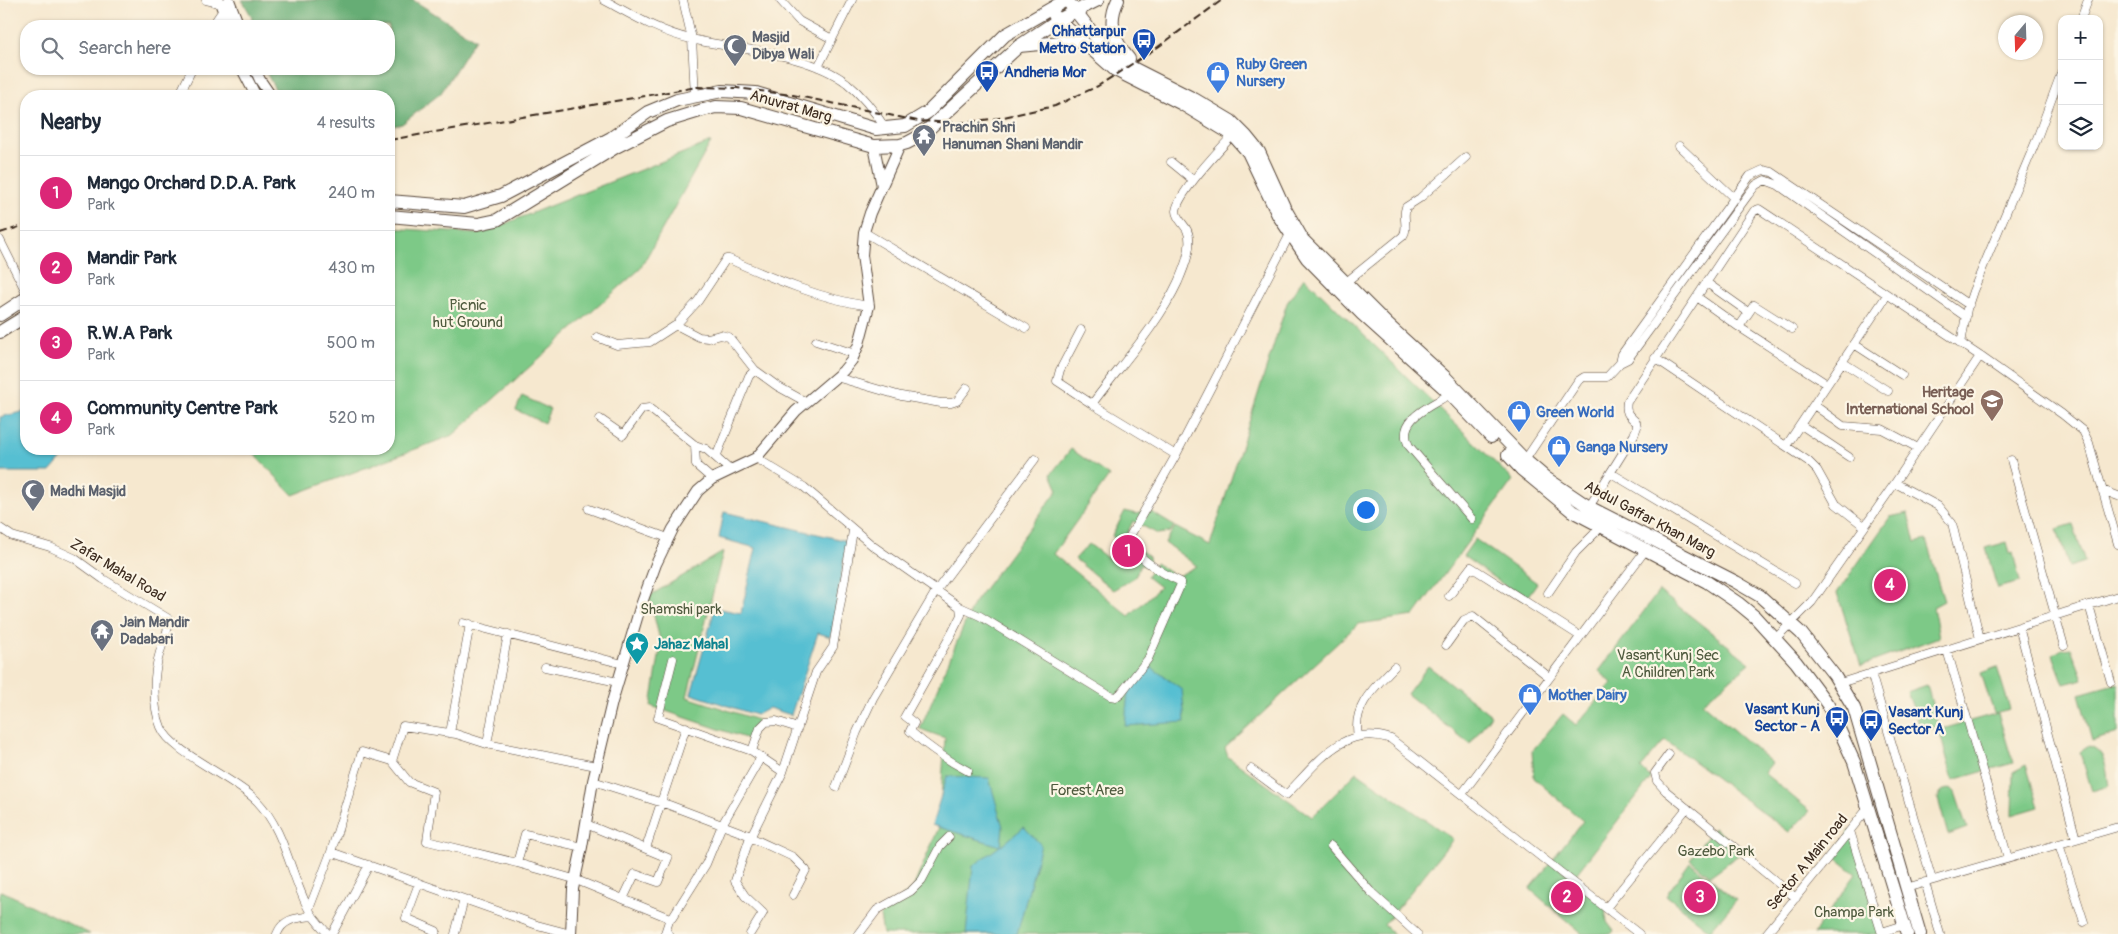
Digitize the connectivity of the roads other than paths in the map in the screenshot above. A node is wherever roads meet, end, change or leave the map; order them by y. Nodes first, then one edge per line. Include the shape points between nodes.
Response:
1 (206, 0) edge
2 (604, 0) edge
3 (780, 0) edge
4 (852, 0) edge
5 (1098, 0) edge
6 (1118, 0) edge
7 (2088, 0) edge
8 (682, 1) edge
9 (224, 3) edge
10 (1070, 3) edge
11 (1048, 8) junction
12 (2082, 15) edge
13 (215, 20) edge
14 (228, 20) edge
15 (235, 20) edge
16 (1058, 20) junction
17 (692, 39) junction
18 (832, 39) junction
19 (1082, 40) junction
20 (1019, 46) junction
21 (818, 67) junction
22 (1137, 69) junction
23 (189, 75) edge
24 (245, 75) edge
25 (258, 75) edge
26 (2058, 81) edge
27 (182, 90) edge
28 (253, 90) edge
29 (266, 90) edge
30 (695, 96) junction
31 (886, 129) junction
32 (1233, 135) junction
33 (900, 145) junction
34 (874, 146) junction
35 (1679, 146) dead end
36 (1466, 157) dead end
37 (1171, 162) dead end
38 (1193, 180) junction
39 (882, 187) junction
40 (1735, 199) junction
41 (395, 201) edge
42 (395, 217) edge
43 (864, 232) junction
44 (1290, 234) junction
45 (0, 240) edge
46 (20, 280) edge
47 (1345, 283) junction
48 (1707, 283) junction
49 (1886, 295) junction
50 (1697, 297) junction
51 (20, 302) edge
52 (1969, 305) junction
53 (869, 306) junction
54 (1748, 312) junction
55 (0, 315) edge
56 (1966, 317) junction
57 (20, 320) edge
58 (676, 326) junction
59 (1739, 327) junction
60 (1026, 328) dead end
61 (1792, 329) dead end
62 (1081, 330) dead end
63 (0, 332) edge
64 (597, 337) dead end
65 (816, 341) dead end
66 (1854, 344) junction
67 (1961, 344) junction
68 (855, 354) junction
69 (1980, 356) junction
70 (1655, 358) junction
71 (1842, 362) junction
72 (1620, 363) junction
73 (755, 370) junction
74 (1902, 375) dead end
75 (836, 377) junction
76 (1827, 384) junction
77 (967, 388) dead end
78 (1888, 391) dead end
79 (1450, 394) junction
80 (806, 402) junction
81 (1092, 404) junction
82 (1814, 405) junction
83 (600, 419) dead end
84 (1801, 425) junction
85 (696, 445) junction
86 (1786, 446) junction
87 (1918, 448) junction
88 (1176, 455) junction
89 (716, 457) junction
90 (1849, 457) dead end
91 (756, 458) junction
92 (1035, 458) dead end
93 (1525, 460) junction
94 (2011, 460) dead end
95 (730, 470) junction
96 (1611, 473) junction
97 (712, 479) junction
98 (1895, 484) junction
99 (2102, 490) junction
100 (2118, 496) edge
101 (1589, 507) junction
102 (589, 509) dead end
103 (1472, 519) dead end
104 (1864, 526) junction
105 (1601, 527) junction
106 (0, 528) edge
107 (853, 531) junction
108 (668, 538) junction
109 (2118, 544) edge
110 (1649, 545) junction
111 (1795, 583) dead end
112 (936, 591) junction
113 (1548, 593) dead end
114 (1449, 596) dead end
115 (2118, 596) edge
116 (2089, 605) junction
117 (960, 607) junction
118 (2054, 616) junction
119 (1792, 624) junction
120 (2019, 627) junction
121 (508, 634) junction
122 (1580, 636) junction
123 (1775, 639) junction
124 (1980, 639) junction
125 (1446, 646) dead end
126 (2064, 646) dead end
127 (1947, 650) junction
128 (672, 659) dead end
129 (623, 664) junction
130 (544, 667) dead end
131 (1394, 667) dead end
132 (1871, 673) junction
133 (1549, 678) junction
134 (618, 682) junction
135 (2111, 682) dead end
136 (1840, 683) junction
137 (686, 727) junction
138 (798, 728) junction
139 (450, 733) junction
140 (1358, 736) junction
141 (487, 744) junction
142 (752, 751) junction
143 (1668, 754) dead end
144 (761, 757) junction
145 (392, 761) junction
146 (596, 766) junction
147 (1251, 769) dead end
148 (968, 771) dead end
149 (783, 772) junction
150 (593, 781) junction
151 (836, 787) dead end
152 (1462, 794) junction
153 (661, 802) junction
154 (1869, 807) junction
155 (1687, 808) junction
156 (586, 824) junction
157 (722, 825) junction
158 (2118, 827) edge
159 (1850, 831) junction
160 (750, 837) junction
161 (949, 837) dead end
162 (2076, 839) junction
163 (2059, 844) junction
164 (1331, 846) dead end
165 (582, 848) junction
166 (646, 848) junction
167 (331, 852) junction
168 (2008, 858) junction
169 (518, 864) junction
170 (369, 865) junction
171 (574, 879) junction
172 (1928, 881) junction
173 (418, 883) junction
174 (1906, 888) junction
175 (793, 895) dead end
176 (1796, 898) junction
177 (623, 899) junction
178 (464, 900) junction
179 (1606, 908) junction
180 (311, 913) junction
181 (670, 918) junction
182 (2084, 922) dead end
183 (537, 926) junction
184 (1906, 929) edge
185 (1884, 932) edge
186 (438, 933) edge
187 (277, 934) edge
188 (328, 934) edge
189 (332, 934) edge
190 (455, 934) edge
191 (534, 934) edge
192 (571, 934) edge
193 (666, 934) edge
194 (750, 934) edge
195 (859, 934) edge
196 (1417, 934) edge
197 (1639, 934) edge
198 (1766, 934) edge
199 (1920, 934) edge
200 (1940, 934) edge

1 - 9 street
2 - 17 street via 662,30
3 - 18 street via 799,21
4 - 18 street
5 - 10 main road
6 - 22 main road via 1112,18 1113,31 1118,44
7 - 12 street
8 - 17 street
9 - 13 street
9 - 14 street
9 - 15 street
10 - 11 main road, Anuvrat Marg
10 - 16 main road, Anuvrat Marg
10 - 22 main road, Abdul Gaffar Khan Marg via 1095,36 1125,64
11 - 16 main road, Abdul Gaffar Khan Marg
11 - 31 main road, Anuvrat Marg via 1005,35 921,117 905,126
16 - 19 main road, Abdul Gaffar Khan Marg
16 - 20 main road, Anuvrat Marg
17 - 21 street via 752,49
17 - 30 street
18 - 21 street
19 - 20 main road
19 - 32 main road, Abdul Gaffar Khan Marg via 1115,70 1182,104
20 - 33 main road, Anuvrat Marg via 922,135
21 - 31 street via 856,90
22 - 47 main road, Abdul Gaffar Khan Marg via 1231,122 1246,136 1260,152 1284,207 1303,240
23 - 27 street
24 - 28 street
25 - 29 street
26 - 52 street
30 - 31 main road, Anuvrat Marg via 722,91 756,93 867,127
30 - 41 main road, Anuvrat Marg via 648,112 610,138 502,196 464,207
32 - 38 street
32 - 44 main road, Abdul Gaffar Khan Marg via 1248,152
33 - 34 main road, Anuvrat Marg
33 - 39 street
34 - 39 street
34 - 42 main road, Anuvrat Marg via 767,114 741,108 716,108 679,116 616,147 497,220 478,224
35 - 40 street
36 - 47 street via 1406,207 1405,233
37 - 38 street
38 - 81 street via 1176,212 1187,229 1190,242 1178,282 1150,327
39 - 43 street
40 - 52 street via 1754,173 1772,172
40 - 72 street via 1622,354
43 - 53 street via 862,255
43 - 60 street
44 - 79 main road, Abdul Gaffar Khan Marg via 1307,258 1362,314
44 - 88 street
45 - 46 street
47 - 93 main road, Abdul Gaffar Khan Marg via 1446,378
48 - 49 street via 1754,211 1759,209
48 - 50 street
48 - 54 street
49 - 66 street
49 - 67 street
50 - 59 street
50 - 70 street
51 - 55 main road
52 - 56 street
53 - 58 street via 827,296 726,259 698,301
53 - 68 street
54 - 59 street
54 - 61 street via 1756,305
56 - 67 street
56 - 72 street via 1778,184 1765,180 1748,194 1628,359
57 - 63 main road
58 - 64 street via 641,344 617,345
58 - 73 street via 699,337 721,334 729,337
59 - 76 street
62 - 81 street via 1057,381
65 - 68 street
66 - 71 street
66 - 74 street
67 - 69 street
68 - 75 street
69 - 87 street
69 - 99 street via 2082,431
70 - 86 street
70 - 96 street via 1627,402 1626,410 1637,428
71 - 76 street
71 - 78 street
72 - 93 street via 1607,377 1584,377 1578,381
73 - 80 street
73 - 89 street via 749,376
75 - 77 street via 901,396 941,403 957,401
75 - 80 street
76 - 82 street
79 - 103 street via 1409,422 1405,438
79 - 105 main road, Abdul Gaffar Khan Marg via 1521,469 1572,511
80 - 91 street
81 - 88 street
82 - 84 street
82 - 87 street via 1843,426 1882,429
83 - 85 street via 623,435 642,409 648,408
84 - 86 street
84 - 90 street
85 - 89 street
85 - 97 street via 696,465
86 - 104 street via 1813,465 1836,504
87 - 98 street
88 - 117 street via 1129,540 1132,549 1181,582 1181,587 1148,659 1118,696 1110,696
89 - 95 street
91 - 95 street
91 - 107 street via 811,493
92 - 112 street
93 - 101 main road, Abdul Gaffar Khan Marg
94 - 118 street
95 - 97 street
96 - 101 street
96 - 111 street
97 - 108 street via 694,496
98 - 104 street
98 - 124 street via 1944,510 1952,523
99 - 100 street
99 - 109 street
101 - 110 main road, Abdul Gaffar Khan Marg
102 - 108 street
104 - 119 street via 1812,602
105 - 110 main road, Abdul Gaffar Khan Marg
105 - 113 street via 1576,552
106 - 180 street, Zafar Mahal Road via 12,536 74,558 169,619 156,675 157,717 161,729 172,742 240,787 263,807 276,828
107 - 112 street
107 - 138 street via 835,639 816,672
108 - 129 street via 643,599
110 - 119 main road, Abdul Gaffar Khan Marg via 1760,596
110 - 122 street
110 - 123 main road, Abdul Gaffar Khan Marg via 1738,603
112 - 117 street
112 - 151 street via 873,698
114 - 122 street via 1471,567
115 - 116 street
116 - 118 street
116 - 135 street
117 - 148 street via 961,615 952,633 905,716 914,723 910,731 915,736
118 - 120 street
118 - 126 street
119 - 123 street
119 - 136 main road, Abdul Gaffar Khan Marg
120 - 124 street
120 - 162 street
121 - 129 street
121 - 139 street via 467,624
121 - 141 street
122 - 133 street
123 - 154 main road, Abdul Gaffar Khan Marg via 1828,705 1854,762
124 - 127 street
125 - 133 street via 1464,620 1473,616
127 - 132 street
127 - 168 street
128 - 137 street via 658,718
129 - 134 street
130 - 134 street
131 - 140 street via 1363,705 1356,725
132 - 136 street
132 - 172 street
133 - 152 street
134 - 146 street
136 - 174 main road, Abdul Gaffar Khan Marg via 1854,708
137 - 142 street
137 - 153 street
138 - 142 street via 776,721 766,722 760,728
138 - 149 street
139 - 141 street
139 - 145 street via 403,726
140 - 147 street via 1348,738 1328,752 1286,795
140 - 152 street via 1380,735 1391,739
141 - 146 street
142 - 144 street
143 - 155 street via 1655,778
144 - 149 street
144 - 157 street
145 - 167 street via 362,752
145 - 169 street via 409,782 434,792 427,841
146 - 150 street
149 - 160 street
150 - 153 street
150 - 156 street
152 - 179 street
153 - 157 street
153 - 166 street
154 - 159 street, Sector A Main road
154 - 184 main road, Abdul Gaffar Khan Marg
155 - 176 street
155 - 179 street
156 - 165 street
156 - 166 street
157 - 160 street
157 - 181 street via 706,864
158 - 162 street
159 - 176 street, Sector A Main road
159 - 185 street
160 - 175 street via 793,857 806,870
160 - 194 street via 735,881 745,896 764,913
161 - 195 street via 912,891 877,910
162 - 163 street
163 - 168 street
163 - 182 street
164 - 196 street via 1370,891
165 - 169 street via 525,834
165 - 171 street
166 - 177 street via 668,857 662,874 658,882 634,875
167 - 170 street
167 - 180 street
168 - 172 street
169 - 171 street
170 - 173 street
170 - 189 street
171 - 177 street
171 - 192 street
172 - 174 street
172 - 200 street
173 - 178 street
173 - 186 street via 406,918
174 - 199 main road, Abdul Gaffar Khan Marg
176 - 198 street, Sector A Main road
177 - 181 street
178 - 183 street
178 - 190 street
179 - 197 street
180 - 187 street via 281,924
180 - 188 street, Zafar Mahal Road
181 - 193 street
183 - 191 street
183 - 192 street
184 - 185 street

